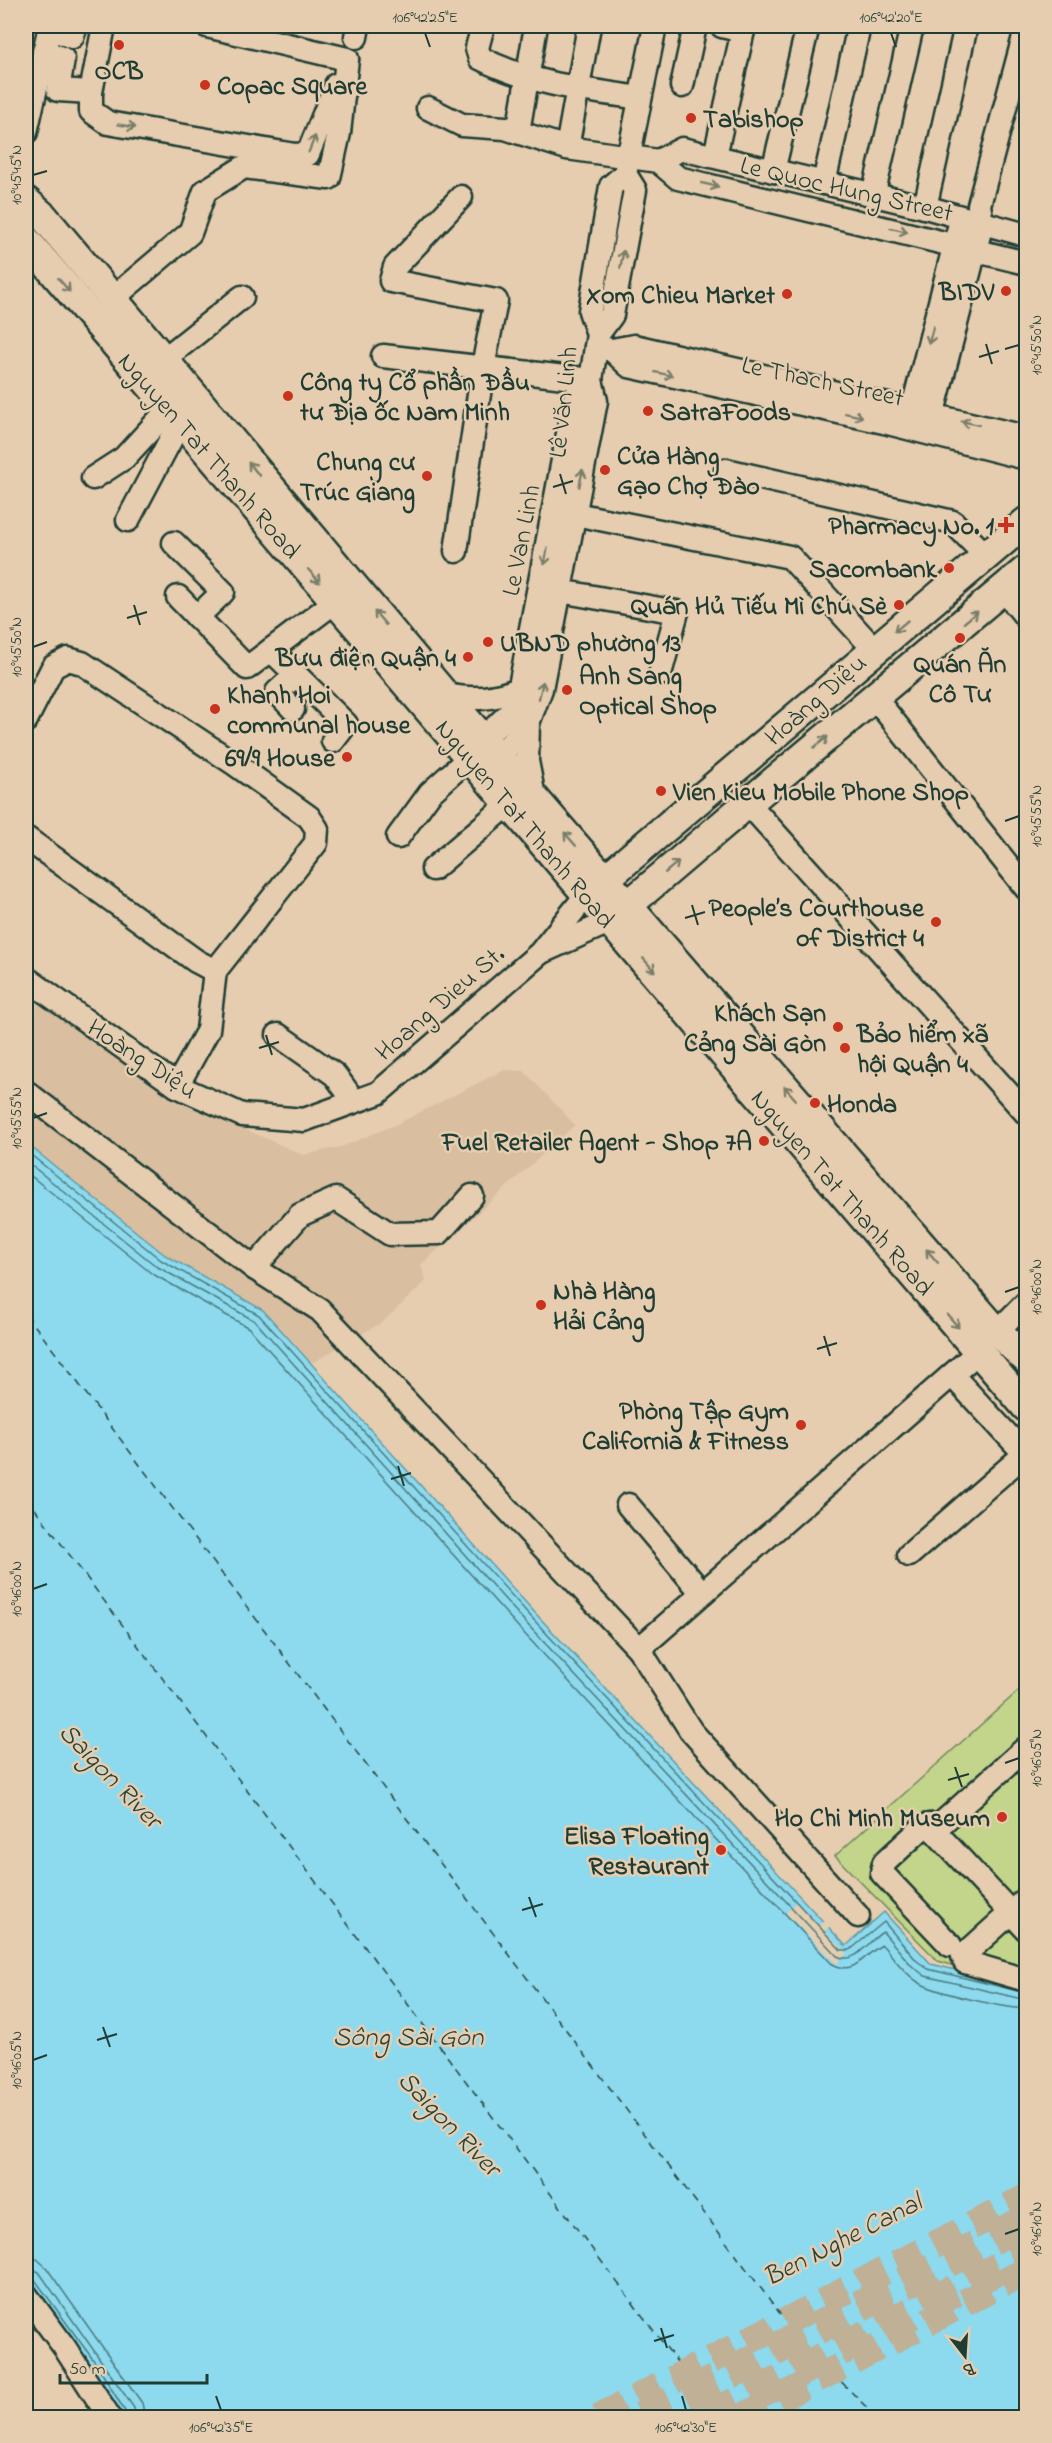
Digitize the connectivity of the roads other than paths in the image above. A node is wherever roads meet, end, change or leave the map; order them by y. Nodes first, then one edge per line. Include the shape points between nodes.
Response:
1 (76, 26) edge
2 (105, 26) edge
3 (207, 26) edge
4 (483, 26) edge
5 (536, 26) edge
6 (589, 26) edge
7 (655, 26) edge
8 (695, 26) edge
9 (808, 26) edge
10 (859, 26) edge
11 (912, 26) edge
12 (966, 26) edge
13 (50, 27) edge
14 (736, 27) edge
15 (1026, 29) edge
16 (44, 51) junction
17 (347, 59) junction
18 (527, 77) junction
19 (682, 86) dead end
20 (579, 89) junction
21 (1019, 90) edge
22 (91, 92) junction
23 (640, 98) junction
24 (428, 108) dead end
25 (26, 132) edge
26 (518, 132) junction
27 (567, 148) junction
28 (715, 156) junction
29 (658, 161) junction
30 (627, 165) junction
31 (773, 171) junction
32 (824, 183) junction
33 (873, 196) junction
34 (461, 197) dead end
35 (26, 201) edge
36 (925, 207) junction
37 (974, 215) junction
38 (1026, 235) edge
39 (26, 240) edge
40 (965, 246) junction
41 (1026, 263) edge
42 (242, 297) dead end
43 (112, 299) junction
44 (602, 344) junction
45 (383, 356) dead end
46 (163, 360) junction
47 (483, 367) junction
48 (591, 380) junction
49 (176, 414) junction
50 (920, 421) junction
51 (1026, 437) edge
52 (1026, 458) edge
53 (726, 470) dead end
54 (93, 478) dead end
55 (575, 514) junction
56 (128, 520) dead end
57 (1026, 522) edge
58 (174, 543) dead end
59 (456, 551) dead end
60 (986, 556) junction
61 (1026, 570) edge
62 (1004, 590) junction
63 (560, 591) junction
64 (178, 597) dead end
65 (336, 601) junction
66 (197, 617) junction
67 (1026, 617) edge
68 (874, 649) junction
69 (271, 650) junction
70 (660, 674) dead end
71 (296, 675) junction
72 (521, 688) junction
73 (445, 695) junction
74 (875, 698) junction
75 (293, 709) dead end
76 (26, 720) edge
77 (528, 723) junction
78 (333, 741) dead end
79 (484, 751) junction
80 (522, 800) junction
81 (748, 802) junction
82 (398, 837) dead end
83 (27, 843) edge
84 (433, 869) dead end
85 (597, 887) junction
86 (1026, 888) edge
87 (619, 914) junction
88 (540, 953) junction
89 (215, 971) junction
90 (26, 978) edge
91 (278, 1035) dead end
92 (177, 1086) junction
93 (26, 1092) edge
94 (354, 1101) junction
95 (1026, 1113) edge
96 (472, 1196) dead end
97 (254, 1268) junction
98 (1026, 1303) edge
99 (988, 1342) junction
100 (1026, 1359) edge
101 (952, 1374) junction
102 (1026, 1407) edge
103 (1026, 1454) edge
104 (628, 1504) dead end
105 (909, 1554) dead end
106 (702, 1593) junction
107 (639, 1649) junction
108 (1026, 1748) edge
109 (929, 1825) junction
110 (1021, 1914) edge
111 (858, 1916) dead end
112 (950, 1945) dead end
113 (1026, 1980) edge
114 (26, 2295) edge
115 (110, 2418) edge

1 - 13 street via 72,37
2 - 22 street
3 - 17 street
4 - 18 street via 477,48 480,58
5 - 18 street
6 - 20 street
7 - 23 street
8 - 19 street
9 - 31 street
10 - 32 street
11 - 33 street
12 - 36 street
13 - 16 street
14 - 28 street
15 - 21 street
16 - 22 street via 63,59 58,90
16 - 25 street
22 -> 17 street via 92,111 108,123 308,154
17 - 43 street via 339,133 329,178 244,167 205,191 190,233
18 - 20 street
18 - 26 street
20 - 23 street
20 - 27 street
21 - 37 street
23 - 30 street
24 - 26 street, Le Quoc Hung Street via 462,125
26 - 27 street, Le Quoc Hung Street
27 - 30 street, Le Quoc Hung Street
28 - 29 street, Le Quoc Hung Street via 682,149
28 - 31 street, Le Quoc Hung Street
29 - 30 street, Le Quoc Hung Street
29 -> 40 street, Le Quoc Hung Street via 678,178
30 - 44 street, Lê Văn Linh via 635,190 612,315
31 - 32 street, Le Quoc Hung Street
32 - 33 street, Le Quoc Hung Street
33 - 36 street, Le Quoc Hung Street
34 - 47 street via 396,267 391,281 496,301
35 - 43 main road, Nguyen Tat Thanh Road
36 - 37 street, Le Quoc Hung Street
37 - 38 street, Le Quoc Hung Street
37 - 40 street
39 -> 49 main road, Nguyen Tat Thanh Road
40 - 41 street, Le Quoc Hung Street
40 - 50 street
42 - 46 street
43 - 46 main road, Nguyen Tat Thanh Road
44 - 48 street, Lê Văn Linh
44 - 50 street, Le Thach Street via 629,366
45 - 47 street
73 -> 46 main road, Nguyen Tat Thanh Road
47 - 48 street
47 - 59 street
55 -> 48 street, Lê Văn Linh via 596,400
48 -> 72 street, Le Van Linh via 575,397
49 - 54 street via 124,458
49 - 56 street
49 -> 65 main road, Nguyen Tat Thanh Road
51 -> 50 street, Le Thach Street
50 - 52 street, Le Thach Street
53 - 60 street via 953,522
55 - 63 street, Lê Văn Linh
55 - 68 street via 790,557
57 - 60 main road, Hoàng Diệu
58 - 66 street via 223,592
60 -> 68 main road, Hoàng Diệu
61 - 62 main road, Hoàng Diệu
62 - 67 street
74 -> 62 main road, Hoàng Diệu
63 - 70 street via 677,612
77 -> 63 street, Lê Văn Linh via 541,689
64 - 66 street
65 - 69 street
65 - 79 main road, Nguyen Tat Thanh Road
66 - 69 street via 247,668
68 - 85 main road, Hoàng Diệu
69 - 71 street
71 - 75 street via 277,692
71 - 78 street via 346,724
72 - 73 street via 487,700
72 - 79 street, Le Van Linh via 510,713
73 - 79 main road, Nguyen Tat Thanh Road
81 -> 74 main road, Hoàng Diệu
74 - 86 street
76 - 89 street via 53,667 68,659 82,663 309,817 317,829 316,843
77 - 79 street, Lê Văn Linh
77 - 80 street
79 - 80 main road, Nguyen Tat Thanh Road
79 - 82 street via 430,794
80 - 84 street
80 - 85 main road, Nguyen Tat Thanh Road
87 -> 81 main road, Hoàng Diệu
81 - 95 street
83 - 89 street via 196,962
85 - 87 main road, Nguyen Tat Thanh Road
85 - 88 street, Hoàng Diệu
87 - 88 street, Hoang Dieu St.
87 - 99 main road, Nguyen Tat Thanh Road
88 - 94 street, Hoang Dieu St. via 378,1093
89 - 92 street via 208,1030
90 - 92 street, Hoàng Diệu
91 - 94 street via 335,1075
92 - 94 street, Hoang Dieu St. via 242,1115 304,1120
93 - 97 street
96 - 97 street via 439,1233 390,1234 336,1199 300,1215
97 - 107 street via 320,1310
98 - 99 street
99 - 100 main road
99 - 101 street
99 - 102 main road, Nguyen Tat Thanh Road
101 - 103 street
101 - 106 street
103 - 105 street
104 - 106 street
106 - 107 street
107 - 111 street via 691,1731
108 - 109 street via 941,1824
109 - 110 street
109 - 112 street via 884,1863 882,1873
110 - 113 street via 963,1958 989,1971
114 - 115 street

